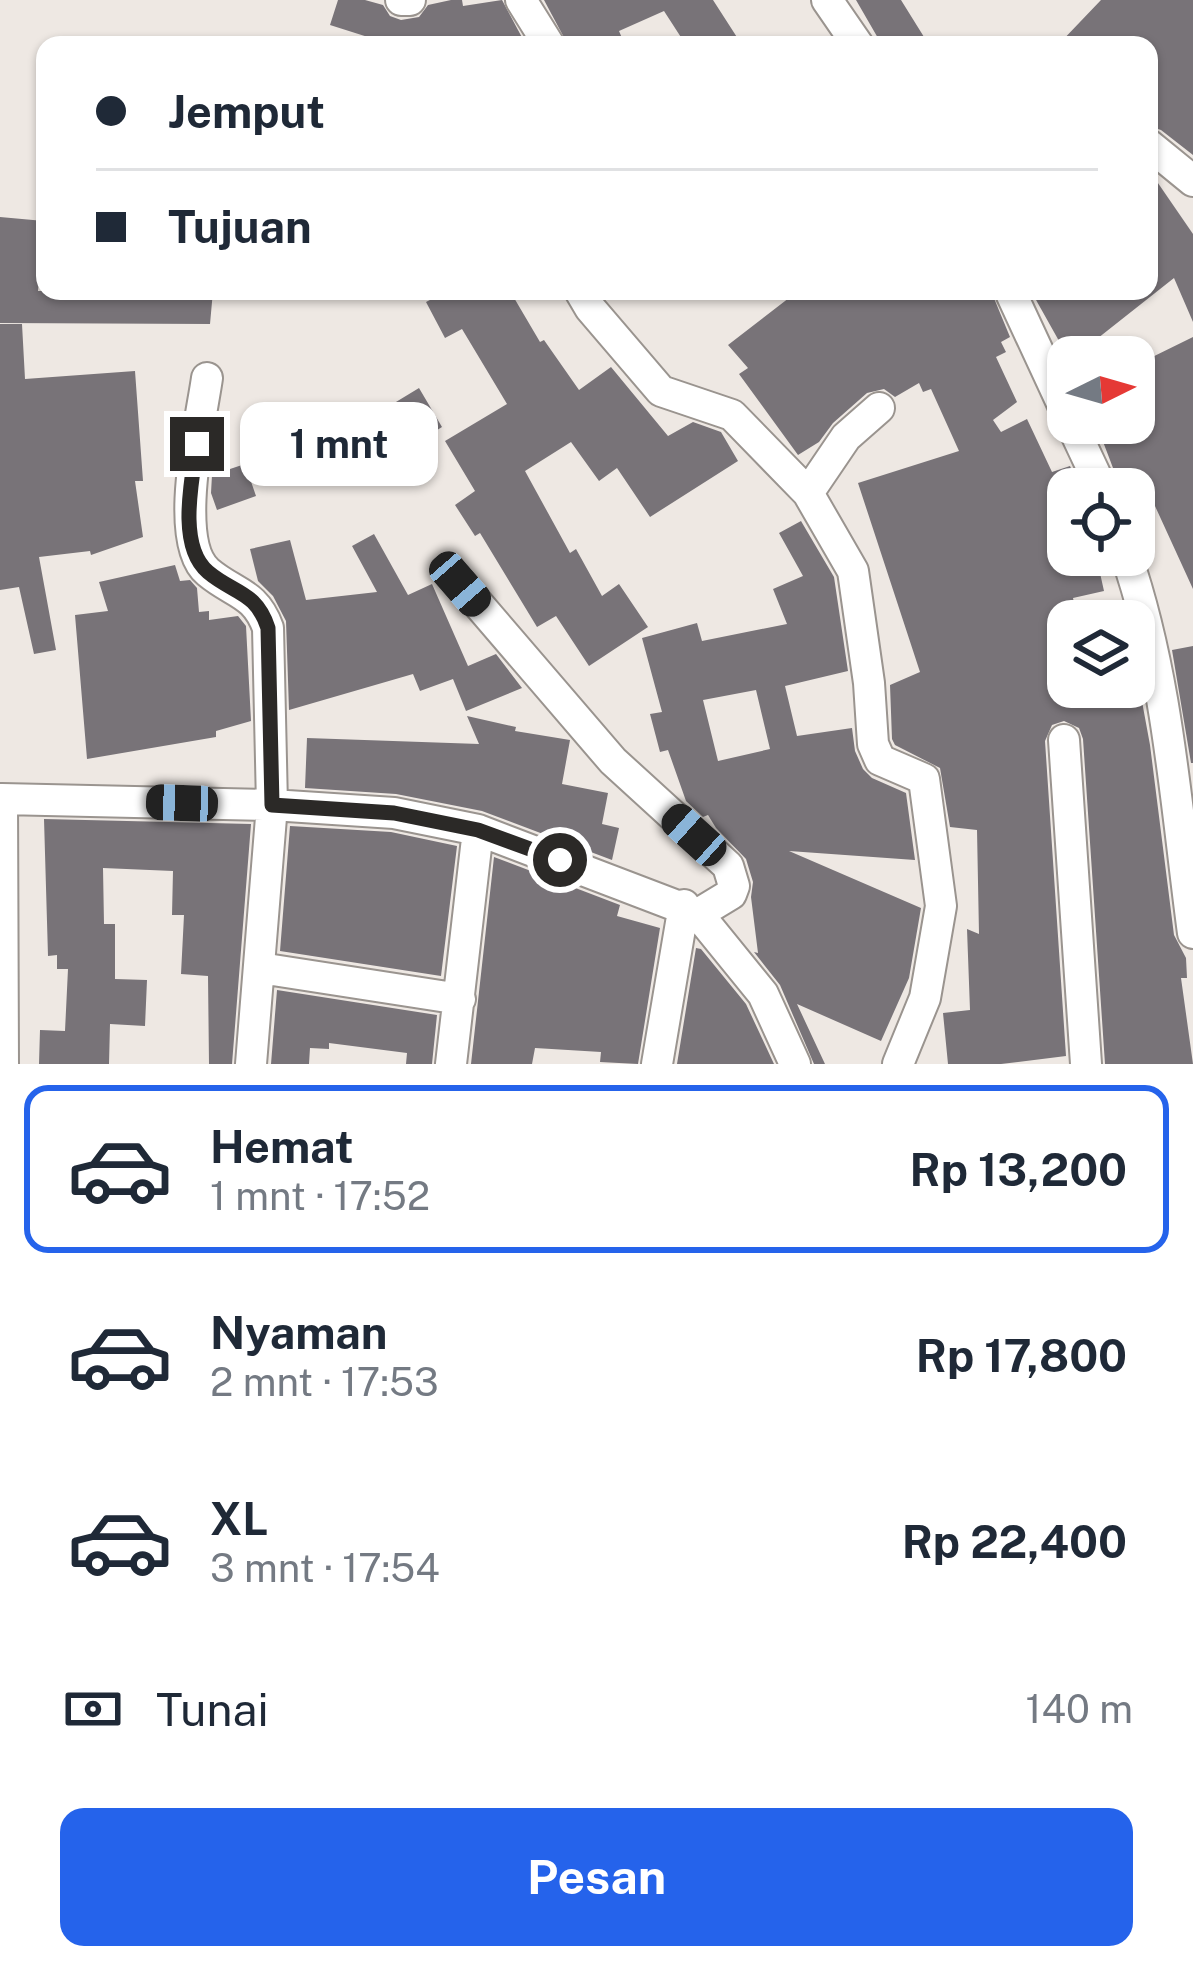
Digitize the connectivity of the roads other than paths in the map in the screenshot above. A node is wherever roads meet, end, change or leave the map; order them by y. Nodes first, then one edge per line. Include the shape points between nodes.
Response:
1 (521, 0) edge
2 (827, 0) edge
3 (543, 36) edge
4 (852, 36) edge
5 (1158, 152) edge
6 (1193, 181) edge
7 (585, 300) edge
8 (1014, 300) edge
9 (1047, 371) edge
10 (207, 378) dead end
11 (880, 407) dead end
12 (808, 493) junction
13 (1133, 576) edge
14 (460, 584) dead end
15 (1064, 740) dead end
16 (1, 791) edge
17 (272, 805) junction
18 (478, 830) junction
19 (705, 905) junction
20 (1193, 933) edge
21 (260, 968) junction
22 (460, 999) junction
23 (3, 1064) edge
24 (251, 1064) edge
25 (451, 1064) edge
26 (657, 1064) edge
27 (795, 1064) edge
28 (898, 1064) edge
29 (1086, 1064) edge

1 - 3 street
2 - 4 street
5 - 6 street
7 - 12 street via 661,391 731,416
8 - 9 street
10 - 17 street via 191,536 206,571 261,608 268,628
11 - 12 street via 846,437
12 - 28 street via 853,571 873,744 880,760 924,779 941,906 925,998
13 - 20 street via 1162,700
14 - 19 street via 613,761 728,866 734,886
15 - 29 street
16 - 17 street
16 - 23 street
17 - 18 street via 394,813
17 - 21 street
18 - 19 street
18 - 22 street
19 - 26 street
19 - 27 street via 763,994
21 - 22 street
21 - 24 street
22 - 25 street

